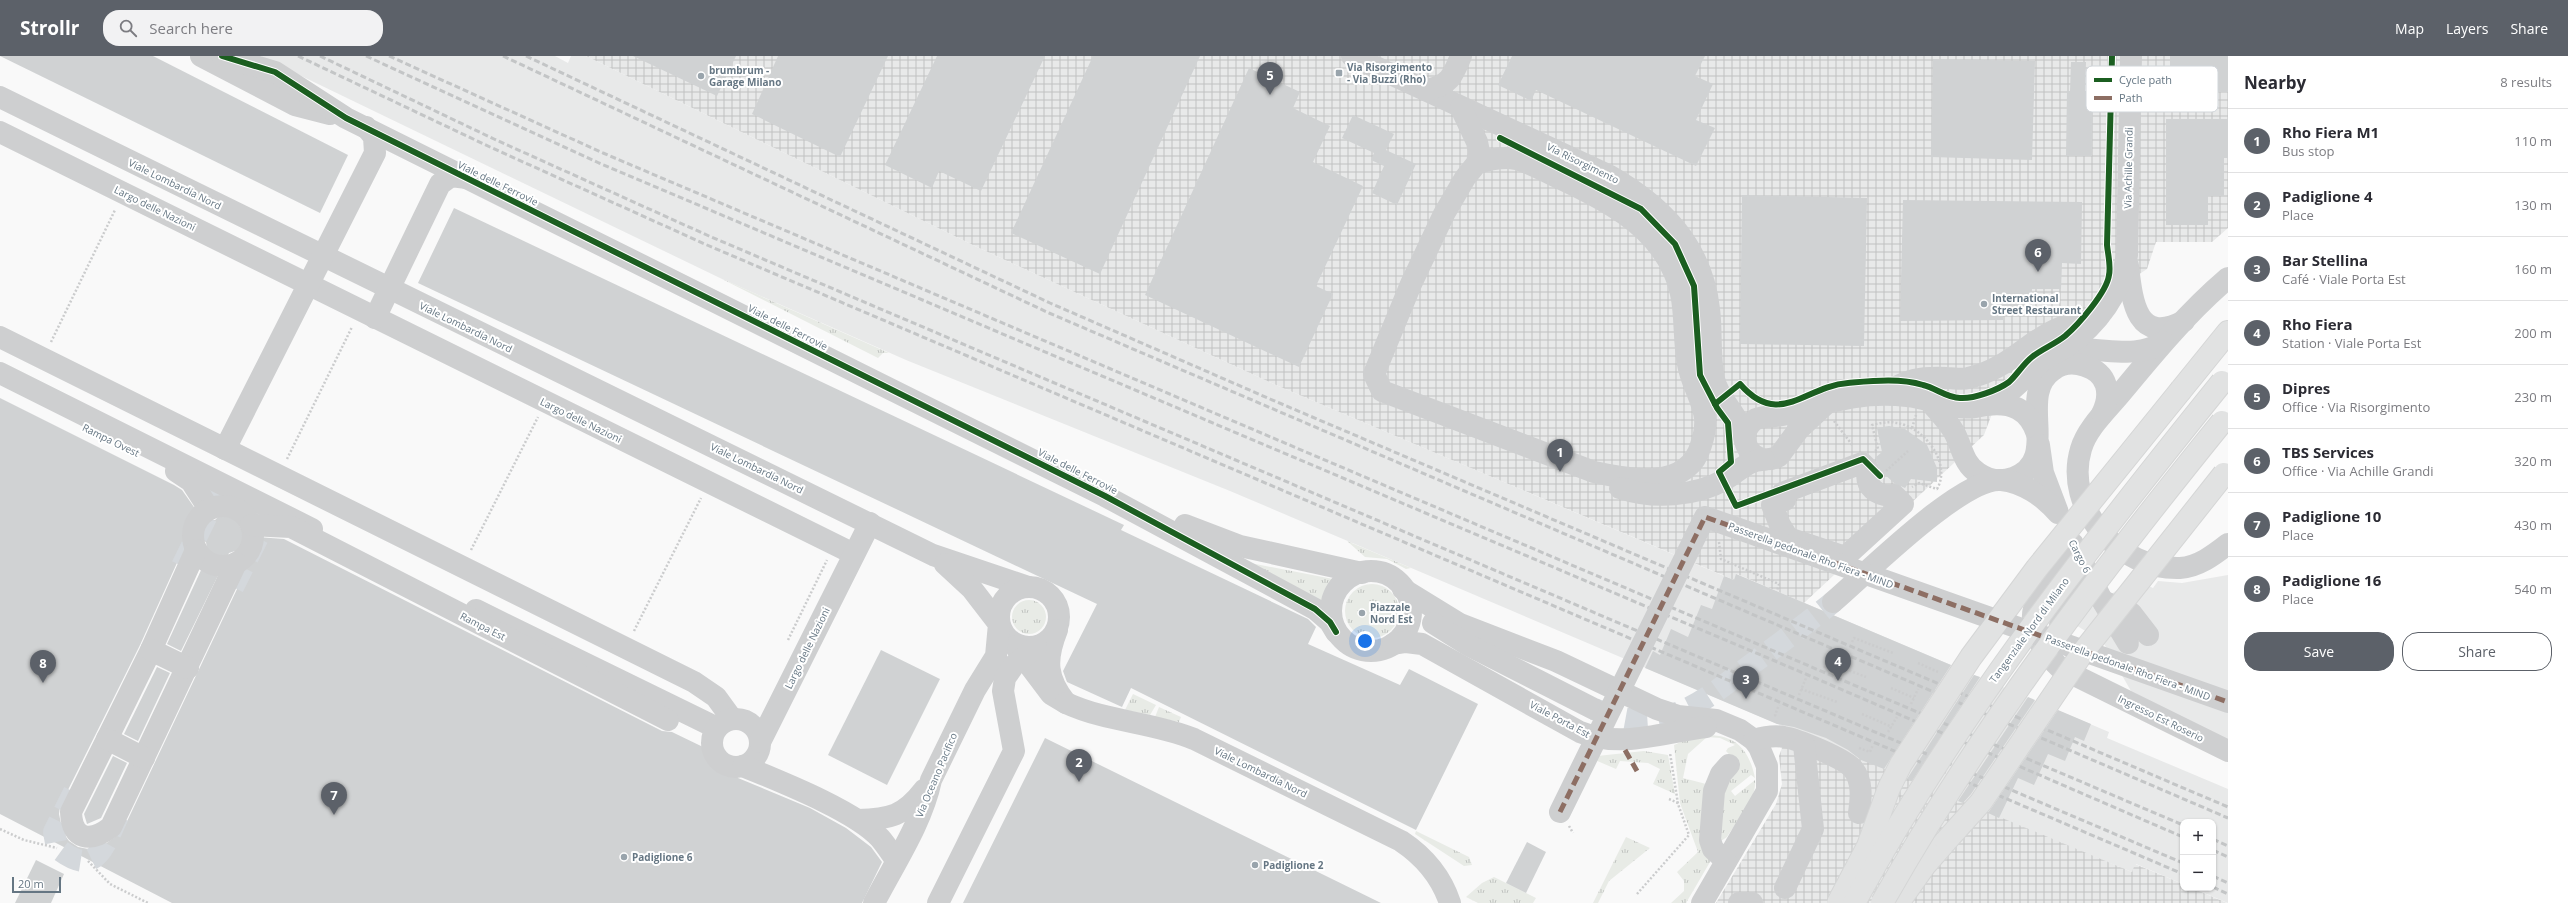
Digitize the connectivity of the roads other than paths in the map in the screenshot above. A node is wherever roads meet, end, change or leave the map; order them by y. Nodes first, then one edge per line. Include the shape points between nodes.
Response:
1 (201, 56) edge
2 (222, 56) edge
3 (1352, 56) edge
4 (1461, 56) edge
5 (2131, 56) edge
6 (2131, 66) edge
7 (1426, 90) junction
8 (0, 97) edge
9 (1461, 108) junction
10 (2130, 112) edge
11 (346, 118) junction
12 (366, 127) junction
13 (0, 132) edge
14 (1477, 163) junction
15 (467, 178) junction
16 (2126, 255) junction
17 (323, 257) junction
18 (2228, 278) edge
19 (309, 285) junction
20 (390, 290) junction
21 (368, 314) junction
22 (2094, 320) junction
23 (2184, 321) junction
24 (2228, 332) edge
25 (0, 337) edge
26 (2164, 341) junction
27 (2054, 354) junction
28 (1713, 360) junction
29 (0, 373) edge
30 (2228, 374) edge
31 (0, 386) edge
32 (1884, 394) junction
33 (1924, 405) junction
34 (1986, 405) junction
35 (1829, 410) junction
36 (2228, 415) edge
37 (1769, 417) junction
38 (2101, 417) junction
39 (1744, 438) junction
40 (2038, 439) junction
41 (1961, 446) junction
42 (1786, 448) junction
43 (225, 449) junction
44 (1764, 460) junction
45 (1594, 472) junction
46 (2226, 472) edge
47 (2000, 480) junction
48 (1105, 496) junction
49 (1946, 504) junction
50 (209, 509) junction
51 (2058, 513) junction
52 (870, 523) junction
53 (251, 525) junction
54 (1780, 525) joint
55 (2228, 544) edge
56 (196, 550) junction
57 (2077, 552) junction
58 (854, 554) junction
59 (933, 555) junction
60 (2228, 561) edge
61 (236, 563) junction
62 (2181, 568) junction
63 (1362, 573) junction
64 (2090, 577) junction
65 (1028, 587) junction
66 (1406, 594) junction
67 (2102, 600) junction
68 (1834, 602) tunnel mouth
69 (999, 624) junction
70 (1057, 629) junction
71 (1336, 632) junction
72 (2148, 635) dead end
73 (1398, 640) junction
74 (2128, 643) dead end
75 (1468, 645) junction
76 (1024, 649) junction
77 (151, 650) junction
78 (188, 668) junction
79 (2093, 684) junction
80 (2228, 702) edge
81 (1066, 703) junction
82 (1594, 709) tunnel mouth
83 (720, 730) junction
84 (1747, 735) junction
85 (107, 740) junction
86 (1804, 745) junction
87 (2228, 751) edge
88 (754, 754) junction
89 (144, 758) junction
90 (1729, 765) dead end
91 (931, 780) junction
92 (1560, 812) dead end
93 (1859, 813) dead end
94 (858, 820) junction
95 (896, 860) junction
96 (1726, 861) junction
97 (1785, 888) dead end
98 (874, 903) edge
99 (938, 903) edge
100 (1450, 903) edge
101 (1702, 903) edge
102 (1739, 903) edge
103 (1752, 903) edge
104 (1838, 903) edge
105 (1854, 903) edge
106 (1882, 903) edge
107 (1898, 903) edge

1 - 11 street, Viale delle Ferrovie via 295,104
2 - 11 street, Viale delle Ferrovie via 275,72
3 - 7 street, Via Risorgimento
4 - 7 street via 1455,72 1448,80 1439,88
5 - 6 street, Via Achille Grandi
7 - 9 street, Via Risorgimento
8 - 17 street, Viale Lombardia Nord
9 - 14 street via 1477,142
9 - 28 street, Via Risorgimento via 1610,176 1664,214 1683,236 1702,276 1709,309
10 - 16 street, Via Achille Grandi
11 - 12 street, Viale delle Ferrovie
12 - 15 street, Viale delle Ferrovie
12 - 17 street via 374,137 375,153
13 - 19 street, Largo delle Nazioni
14 - 45 street via 1444,214 1411,284 1374,374 1382,391
14 - 45 street via 1497,158 1515,159 1617,208 1644,231 1674,272 1685,317 1690,374 1705,418 1701,448 1691,466 1665,477 1634,479
15 - 20 street via 452,176 440,184
15 - 48 street, Viale delle Ferrovie
16 - 22 street, Via Achille Grandi via 2117,292
16 - 23 street, Via Achille Grandi via 2133,304 2140,319 2146,324 2160,328
17 - 19 street
17 - 20 street, Viale Lombardia Nord
18 - 23 street
19 - 21 street, Largo delle Nazioni
19 - 43 street
20 - 21 street
20 - 52 street, Viale Lombardia Nord
21 - 58 street, Largo delle Nazioni
22 - 27 street, Via Achille Grandi via 2072,342
22 - 32 street via 2076,321 2049,331 1998,368 1968,379 1924,376 1904,382
23 - 26 street
24 - 104 highway, bridge via 2037,568 1971,657 1901,764 1868,846
25 - 43 street
26 - 27 street, Via Achille Grandi via 2150,349 2135,352 2073,350
26 - 38 street
27 - 34 street, Via Achille Grandi via 2039,363 2010,393
28 - 37 street, Via Risorgimento via 1724,379 1740,398
28 - 39 street, Via Risorgimento via 1716,384 1737,418
29 - 83 street
30 - 105 highway, Tangenziale Nord di Milano, bridge via 2116,514 2012,652 1916,797
31 - 50 street, Rampa Ovest via 182,474 191,481
32 - 33 street via 1914,396
32 - 35 street via 1851,396
33 - 34 street
33 - 41 street via 1949,425
34 - 40 street via 2010,404 2021,409 2034,424
34 - 41 street via 1968,418 1962,432
35 - 37 street
35 - 42 street via 1799,429
36 - 106 highway, bridge via 2079,602 2023,679 1955,780
37 - 39 street via 1752,421
37 - 42 street via 1780,421 1786,429
38 - 40 street via 2108,393 2104,380 2084,365 2066,364 2050,372 2038,385
38 - 62 street via 2081,448 2077,470 2079,494 2090,518 2117,546 2136,558 2151,564
39 - 44 street via 1751,454
40 - 47 street via 2036,455 2030,466 2020,475
40 - 51 street via 2043,473
41 - 47 street via 1968,464 1975,472 1984,477
41 - 49 street via 1958,482
42 - 44 street via 1779,456
43 - 83 street via 699,686 716,697
44 - 45 street via 1751,462 1708,488 1667,495 1635,493
46 - 107 highway, bridge via 2083,652 1981,802 1925,865
47 - 49 street via 1971,488
47 - 51 street via 2041,496
48 - 63 street, Viale delle Ferrovie via 1240,546
48 - 71 street, Viale delle Ferrovie via 1314,609 1330,622
49 - 68 street
50 - 53 street via 230,507 246,517
50 - 56 street via 196,521 193,530
51 - 57 street, Cargo 6
52 - 58 street, Largo delle Nazioni
52 - 59 street, Viale Lombardia Nord
53 - 61 street via 252,542 244,558
53 - 83 street, Rampa Est, bridge via 291,527 668,720
54 - 54 street via 1772,505 1785,500 1782,493 1862,464 1868,469 1867,481 1871,488 1882,495 1894,495 1903,504 1844,557 1788,538
55 - 62 street via 2203,561
56 - 61 street via 209,563 228,566
56 - 77 street
57 - 64 street, Cargo 6
57 - 79 street via 2043,586 2036,597 2033,618 2035,630 2048,656 2060,668
58 - 88 street, Largo delle Nazioni
59 - 65 street, Viale Lombardia Nord
59 - 69 street, Viale Lombardia Nord via 972,589
60 - 62 street
61 - 78 street
63 - 66 street via 1385,575
63 - 71 street via 1344,582 1333,599 1331,620
64 - 67 street, Cargo 6
64 - 79 street via 2074,593 2065,607 2060,622 2060,648 2065,665
65 - 69 street via 1018,589 1003,600 998,615
65 - 70 street via 1038,588 1054,600 1059,614
66 - 73 street via 1410,615
66 - 75 street via 1422,616
66 - 84 street via 1460,624 1556,661 1657,709 1678,716 1716,720
67 - 72 street via 2131,613
67 - 74 street, Cargo 6
69 - 76 street via 1006,638
69 - 91 street, Via Oceano Pacifico via 996,656 975,690
70 - 76 street via 1051,638
70 - 81 street via 1050,646 1050,673 1055,690
71 - 73 street via 1345,642 1368,651 1381,650
73 - 75 street via 1416,631
73 - 84 street, Viale Porta Est via 1422,644 1580,732 1600,739 1624,740 1710,726
75 - 82 street
76 - 81 street, Viale Lombardia Nord via 1051,694
76 - 99 street via 1003,684 1014,751
77 - 78 street
77 - 85 street
78 - 89 street
79 - 87 street, Ingresso Est Roserio
80 - 92 street, Passerella pedonale Rho Fiera - MIND, bridge via 1705,517
81 - 100 street, Viale Lombardia Nord via 1091,712 1183,734 1401,841 1428,863 1438,877
83 - 88 street via 744,720 753,726
83 - 88 street via 713,751 724,764 732,767
84 - 86 street, Viale Porta Est via 1776,736
84 - 96 street via 1759,747 1767,766 1767,791
85 - 89 street
85 - 89 street via 71,812 71,825 84,837 95,836 111,827
86 - 93 street, Viale Porta Est via 1845,762 1854,769 1861,795
86 - 97 street via 1813,829
88 - 94 street via 778,780
90 - 96 street via 1721,774 1714,791 1710,840 1713,849
91 - 94 street via 912,805 895,816
91 - 95 street, Via Oceano Pacifico via 928,796
94 - 95 street via 880,838
95 - 98 street, Via Oceano Pacifico
96 - 101 street
102 - 103 street

